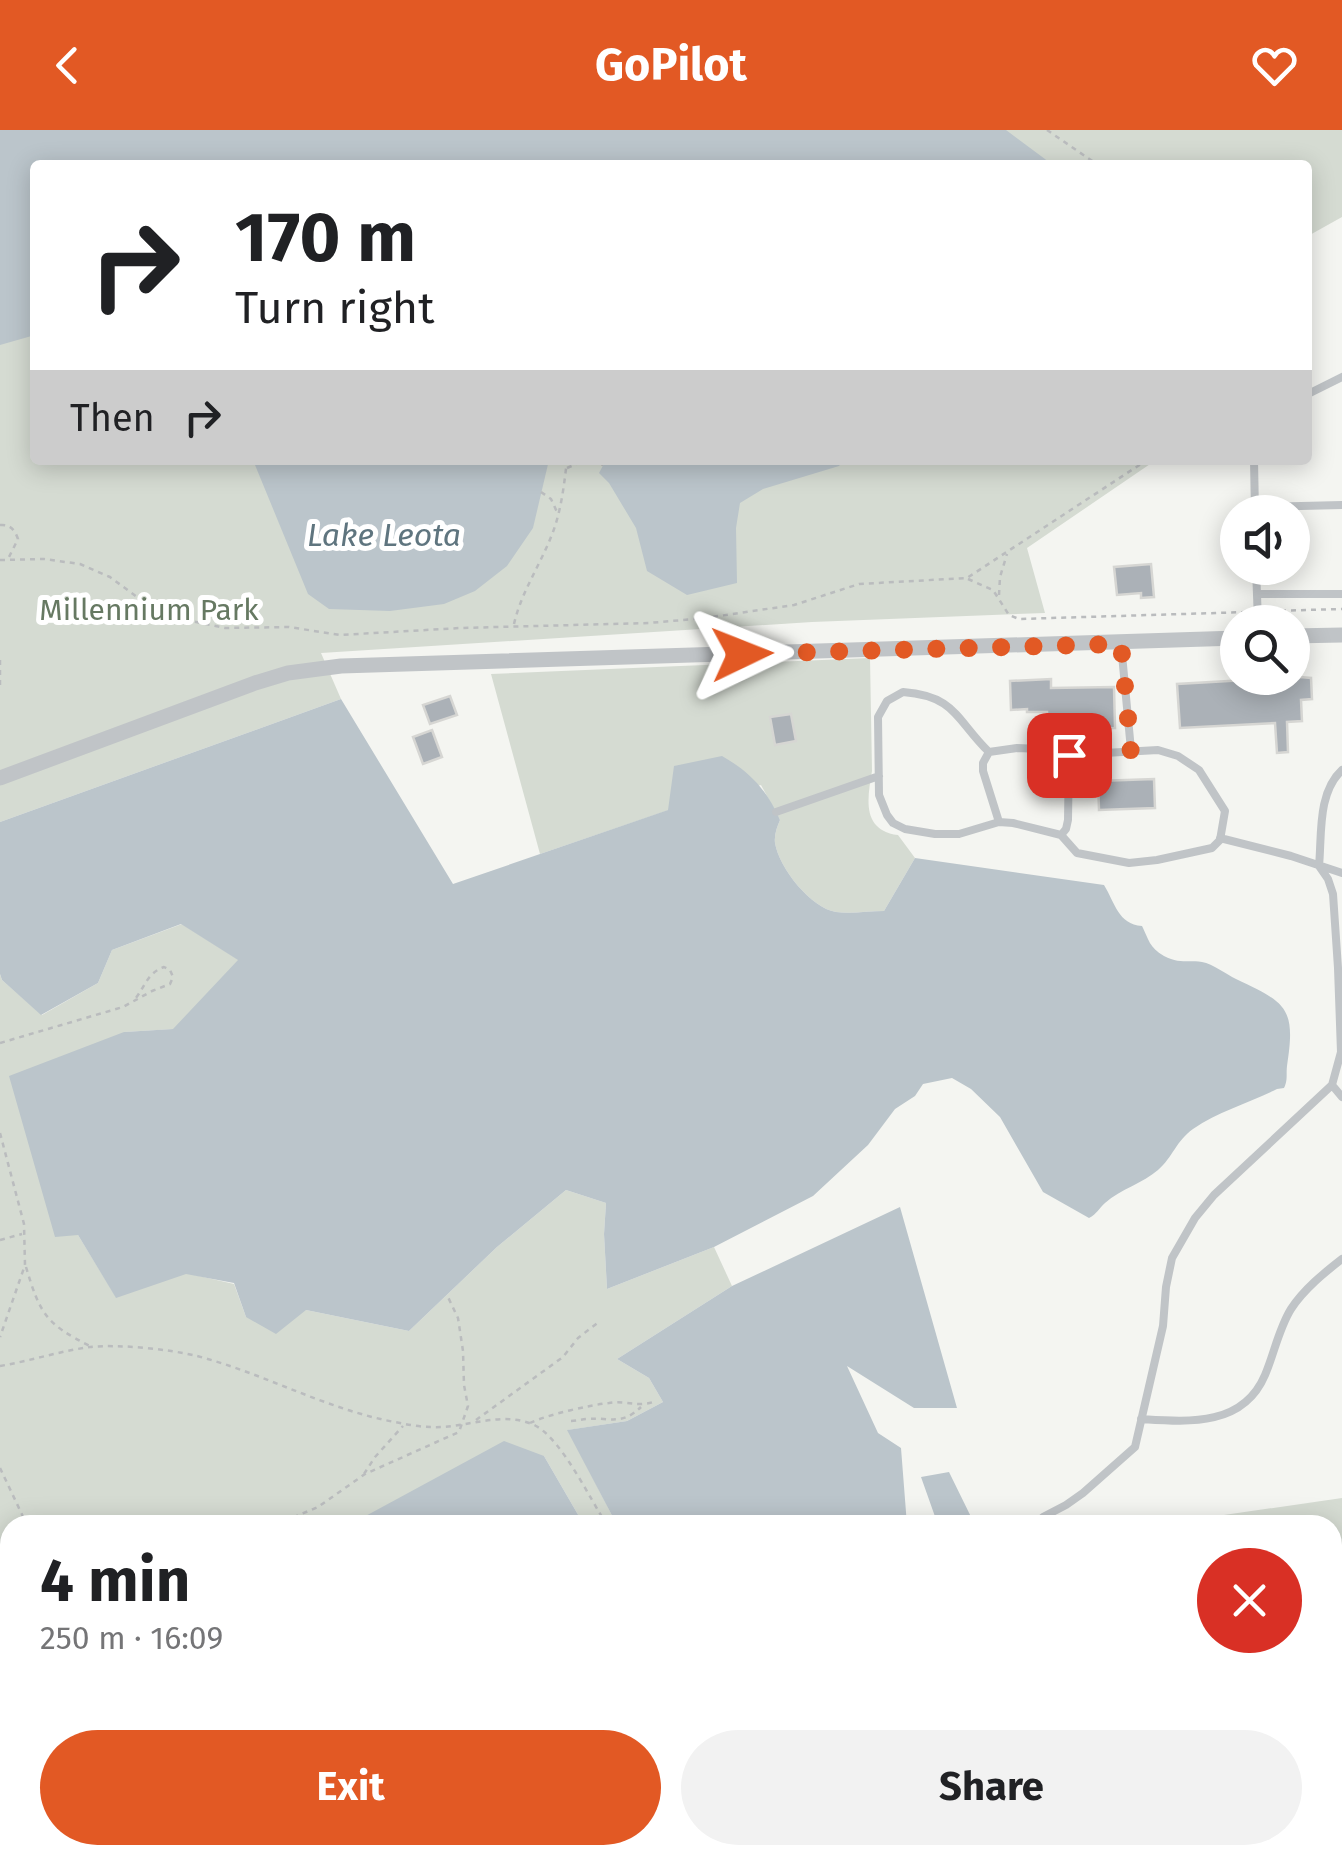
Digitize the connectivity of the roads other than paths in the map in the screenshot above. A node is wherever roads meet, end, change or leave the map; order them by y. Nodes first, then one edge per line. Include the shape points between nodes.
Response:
1 (1342, 376) edge
2 (1312, 392) edge
3 (1254, 465) edge
4 (1255, 495) edge
5 (1342, 504) edge
6 (1310, 506) edge
7 (1257, 585) edge
8 (1257, 594) junction
9 (1342, 594) edge
10 (1258, 605) edge
11 (1342, 634) edge
12 (1310, 635) edge
13 (1220, 639) edge
14 (1121, 644) junction
15 (1131, 750) junction
16 (989, 752) junction
17 (1069, 755) junction
18 (1342, 770) edge
19 (878, 776) junction
20 (0, 778) edge
21 (776, 812) dead end
22 (999, 822) junction
23 (1061, 835) junction
24 (1220, 838) junction
25 (1319, 866) junction
26 (1342, 872) edge
27 (1332, 1084) junction
28 (1342, 1097) edge
29 (1342, 1259) edge
30 (1142, 1419) junction
31 (1047, 1515) edge

1 - 2 lane
3 - 4 lane
5 - 6 lane
7 - 8 lane
8 - 9 lane
8 - 10 lane
11 - 12 street
13 - 14 street
14 - 15 lane
14 - 20 street via 341,666 255,683
15 - 17 lane
15 - 24 lane via 1158,750 1199,770 1225,811
16 - 17 lane via 1017,748
16 - 19 lane via 947,705 903,692 886,700 878,717
16 - 22 lane via 983,771
17 - 23 lane via 1068,820
18 - 25 lane via 1326,795
19 - 21 lane
19 - 22 lane via 882,804 893,824 905,829 959,834
22 - 23 lane
23 - 24 lane via 1076,853 1130,863 1203,851
24 - 25 lane
25 - 26 lane
25 - 27 lane via 1333,894 1341,1052
27 - 28 lane
27 - 30 lane via 1214,1195 1180,1242
29 - 30 lane via 1291,1310 1259,1388 1234,1410 1200,1421
30 - 31 lane via 1127,1456

